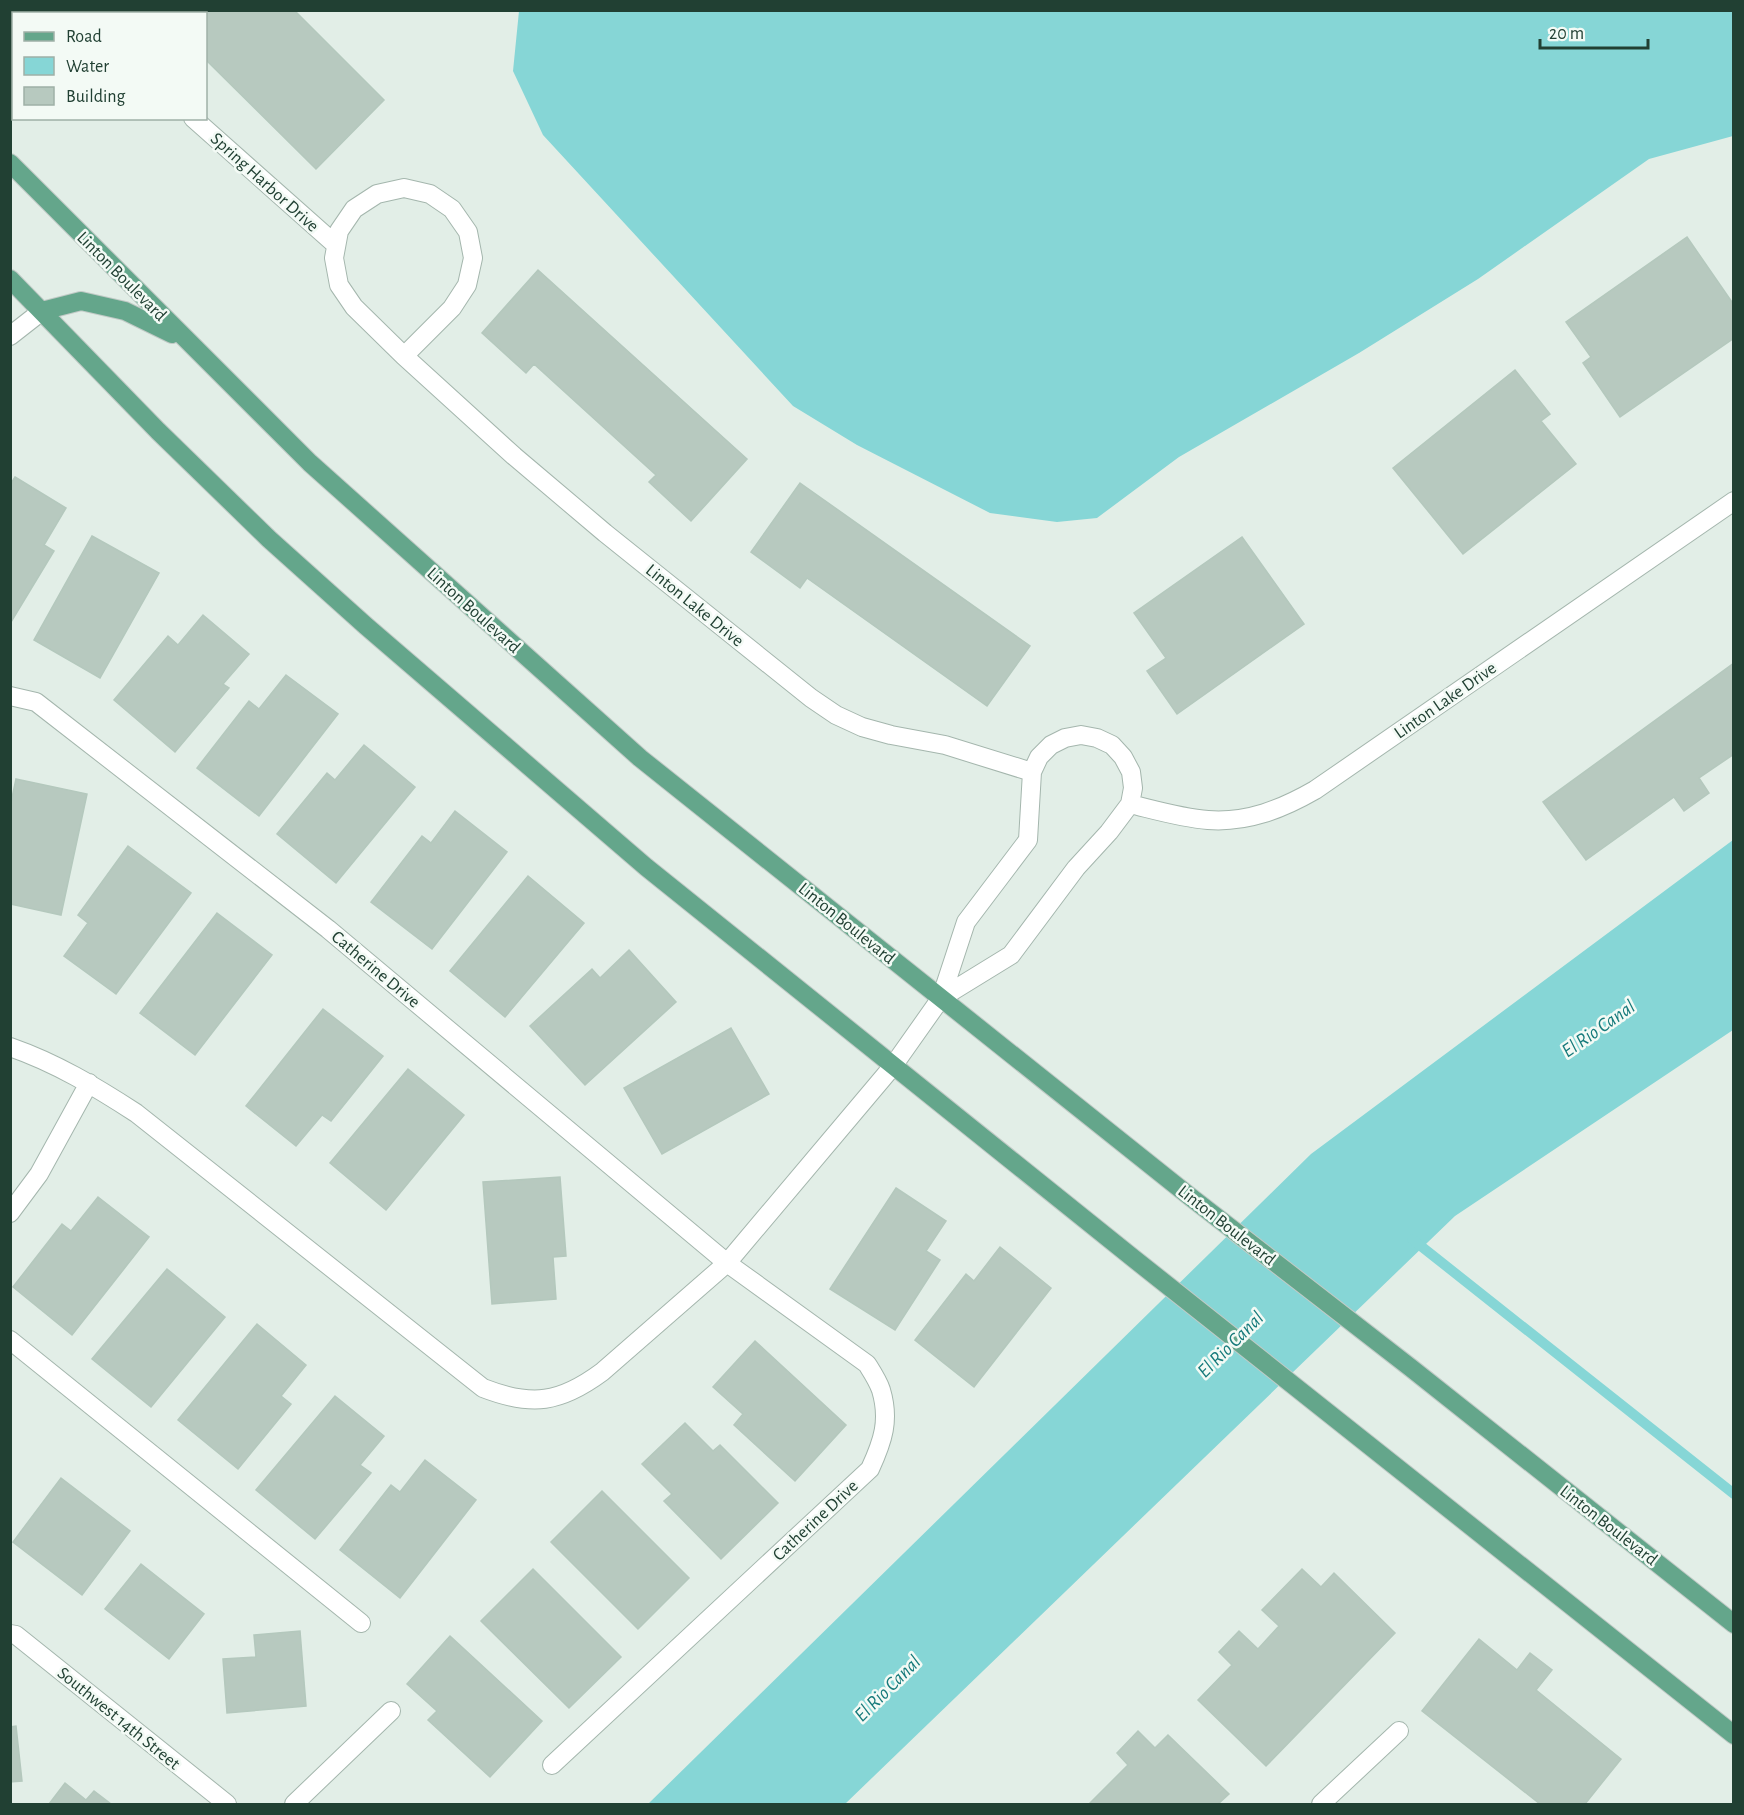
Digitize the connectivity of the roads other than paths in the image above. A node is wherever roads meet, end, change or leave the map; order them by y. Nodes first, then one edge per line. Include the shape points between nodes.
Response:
1 (195, 120) edge
2 (10, 163) edge
3 (336, 245) junction
4 (10, 279) edge
5 (42, 311) junction
6 (10, 336) edge
7 (187, 341) junction
8 (404, 356) junction
9 (1734, 501) edge
10 (10, 696) edge
11 (1032, 772) junction
12 (1130, 804) junction
13 (941, 998) junction
14 (10, 1047) edge
15 (893, 1066) junction
16 (89, 1083) junction
17 (10, 1213) edge
18 (728, 1263) junction
19 (10, 1340) edge
20 (361, 1623) dead end
21 (1734, 1624) edge
22 (10, 1634) edge
23 (391, 1711) dead end
24 (1399, 1731) dead end
25 (1734, 1735) edge
26 (552, 1765) dead end
27 (227, 1804) edge
28 (294, 1804) edge
29 (1321, 1804) edge

1 - 3 street, Spring Harbor Drive
2 - 7 main road, Linton Boulevard
3 - 8 street, Linton Lake Drive via 339,285 354,307
3 - 8 street, Linton Lake Drive via 339,231 354,209 377,194 404,188 430,194 453,209 468,232 473,258 467,285 452,308
4 - 5 main road
5 - 6 street
5 - 7 main road via 81,301 125,311
5 - 15 main road via 269,539 366,626 646,867
7 - 13 main road, Linton Boulevard via 319,470 640,758
8 - 11 street, Linton Lake Drive via 605,533 836,715 862,727 945,745
9 - 12 street, Linton Lake Drive via 1290,804 1236,820 1208,820
10 - 18 street, Catherine Drive via 36,702 328,929
11 - 12 street via 1050,745 1081,735 1097,738 1123,757 1131,772
11 - 13 street via 1028,840 966,922
12 - 13 street via 1011,955
13 - 15 street
13 - 21 main road, Linton Boulevard
14 - 16 street
15 - 18 street
15 - 25 main road
16 - 17 street via 39,1174
16 - 18 street via 136,1113 483,1388 507,1398 532,1401 582,1388
18 - 26 street, Catherine Drive via 867,1364 880,1389 885,1416 882,1443 870,1468
19 - 20 street
22 - 27 street, Southwest 14th Street
23 - 28 street
24 - 29 street

